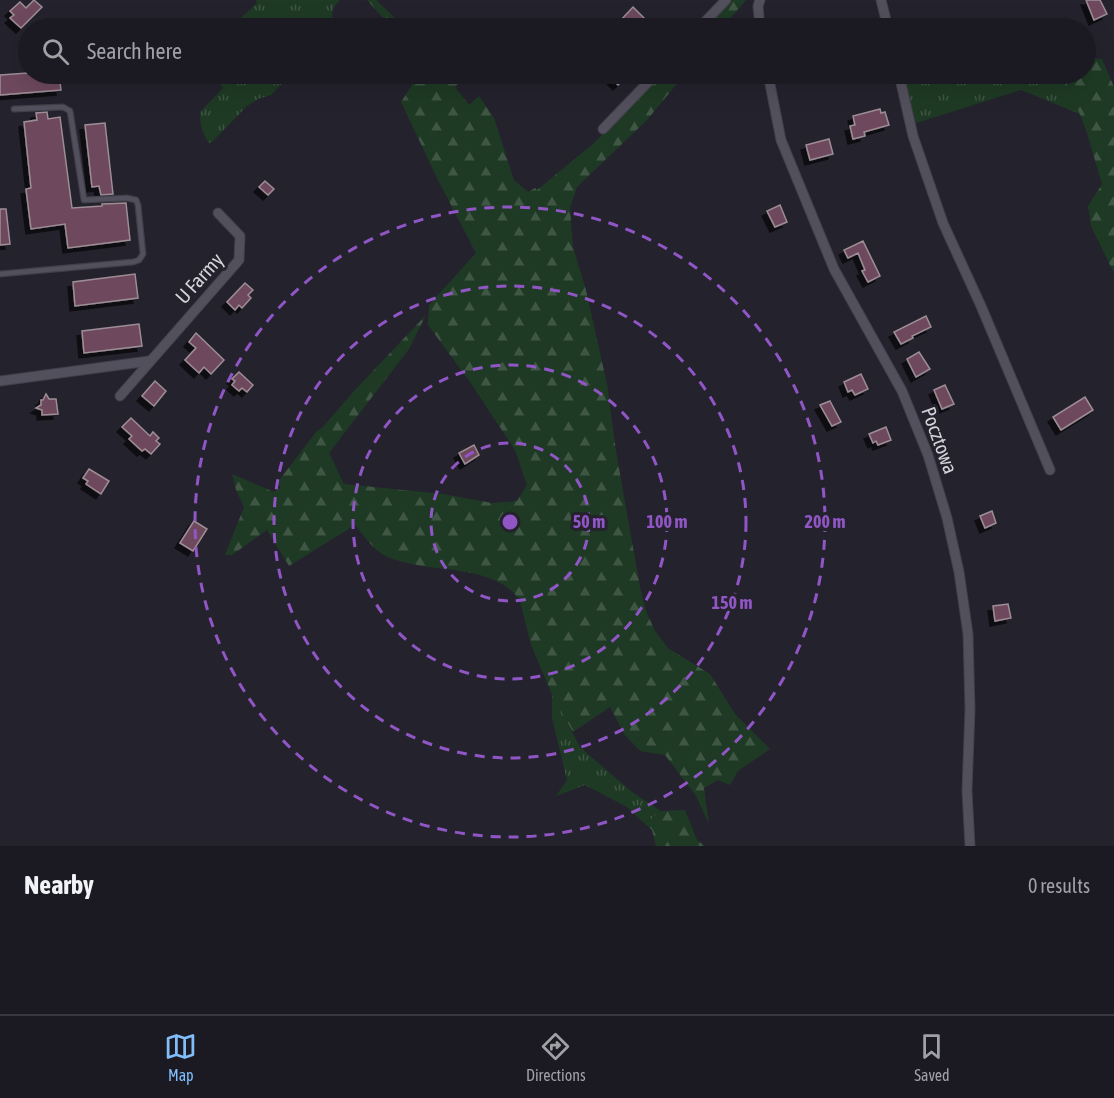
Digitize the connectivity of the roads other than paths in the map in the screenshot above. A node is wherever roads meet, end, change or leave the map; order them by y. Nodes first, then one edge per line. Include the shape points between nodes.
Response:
1 (726, 0) edge
2 (760, 0) edge
3 (881, 0) edge
4 (709, 18) edge
5 (759, 18) edge
6 (886, 18) edge
7 (646, 84) edge
8 (770, 84) edge
9 (901, 84) edge
10 (14, 109) dead end
11 (603, 129) dead end
12 (218, 213) dead end
13 (0, 274) edge
14 (149, 361) junction
15 (0, 381) edge
16 (120, 396) dead end
17 (1050, 470) dead end
18 (970, 846) edge

1 - 4 street
2 - 5 street
3 - 6 street
7 - 11 street
8 - 18 street, Pocztowa via 785,151 834,269 902,391 928,455 947,518 968,634
9 - 17 street via 943,223
10 - 13 lane via 63,107 70,111 84,200 136,200 143,254 133,262
12 - 14 street, U Farmy via 240,236 239,260
14 - 15 street
14 - 16 street, U Farmy

